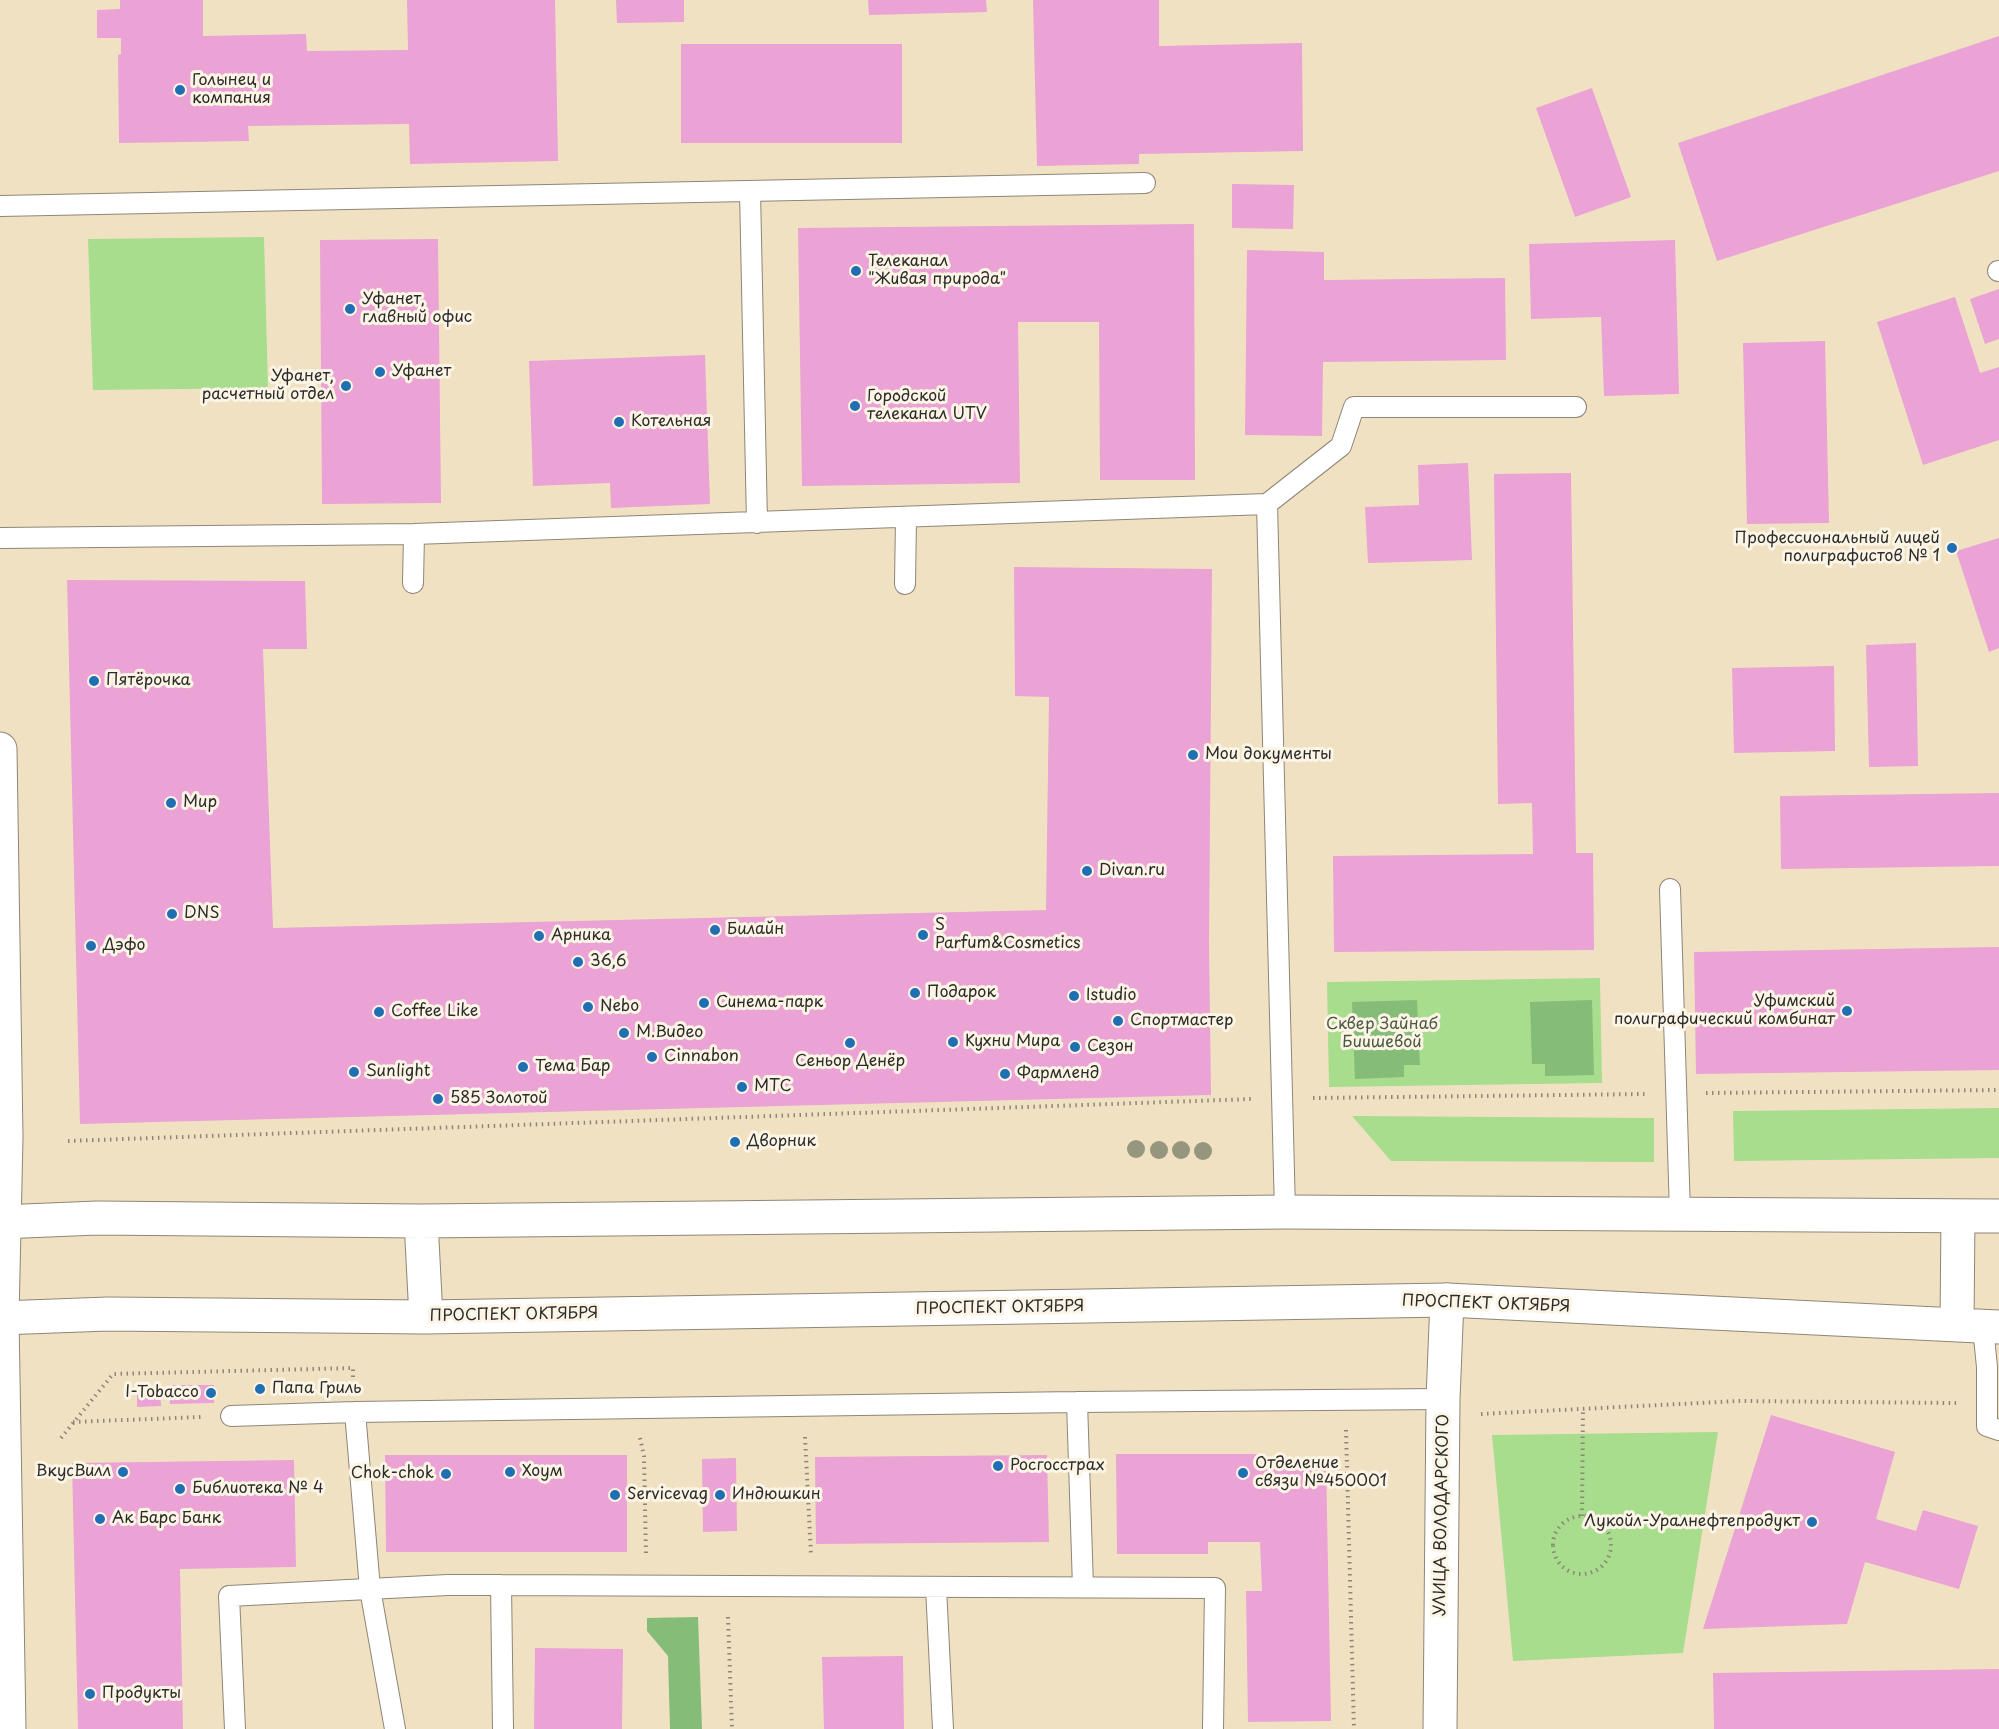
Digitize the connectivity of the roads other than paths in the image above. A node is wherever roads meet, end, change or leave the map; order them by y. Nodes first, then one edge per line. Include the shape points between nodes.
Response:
1 (1145, 183) dead end
2 (750, 191) junction
3 (0, 206) edge
4 (1576, 407) dead end
5 (1267, 504) junction
6 (906, 518) junction
7 (757, 523) junction
8 (414, 534) junction
9 (0, 538) edge
10 (413, 583) dead end
11 (905, 584) dead end
12 (0, 749) edge
13 (1670, 889) dead end
14 (2, 954) edge
15 (1285, 1212) junction
16 (1680, 1214) junction
17 (1958, 1215) junction
18 (1999, 1216) edge
19 (421, 1221) junction
20 (2, 1222) edge
21 (1447, 1300) junction
22 (426, 1317) junction
23 (1, 1318) edge
24 (1980, 1326) edge
25 (1077, 1402) junction
26 (1443, 1407) junction
27 (355, 1412) junction
28 (231, 1416) road end
29 (1999, 1430) edge
30 (501, 1585) junction
31 (936, 1587) junction
32 (1083, 1587) junction
33 (370, 1589) junction
34 (9, 1729) edge
35 (235, 1729) edge
36 (395, 1729) edge
37 (503, 1729) edge
38 (943, 1729) edge
39 (1213, 1729) edge
40 (1440, 1729) edge

1 - 2 lane
2 - 3 lane
2 - 7 lane
4 - 5 lane via 1354,407 1341,446
5 - 6 lane
5 - 15 lane
6 - 7 lane
6 - 11 lane
7 - 8 lane
8 - 9 lane
8 - 10 lane
12 - 14 main road
13 - 16 lane
14 - 20 main road via 6,1137
15 - 16 main road
15 - 19 main road
16 - 17 main road
17 - 18 main road
17 - 24 main road
19 - 20 main road via 97,1218
19 - 22 main road
20 - 23 main road
21 - 22 main road, ПРОСПЕКТ ОКТЯБРЯ
21 - 24 main road, ПРОСПЕКТ ОКТЯБРЯ
21 - 26 main road, УЛИЦА ВОЛОДАРСКОГО
22 - 23 main road, ПРОСПЕКТ ОКТЯБРЯ via 108,1314
23 - 34 main road
24 - 29 lane via 1987,1426
25 - 26 lane
25 - 27 lane
25 - 32 lane
26 - 40 main road, УЛИЦА ВОЛОДАРСКОГО
27 - 28 lane
27 - 33 lane
30 - 31 lane
30 - 33 lane
30 - 37 lane
31 - 32 lane
31 - 38 lane
32 - 39 lane via 1215,1588
33 - 35 lane via 229,1596
33 - 36 lane

